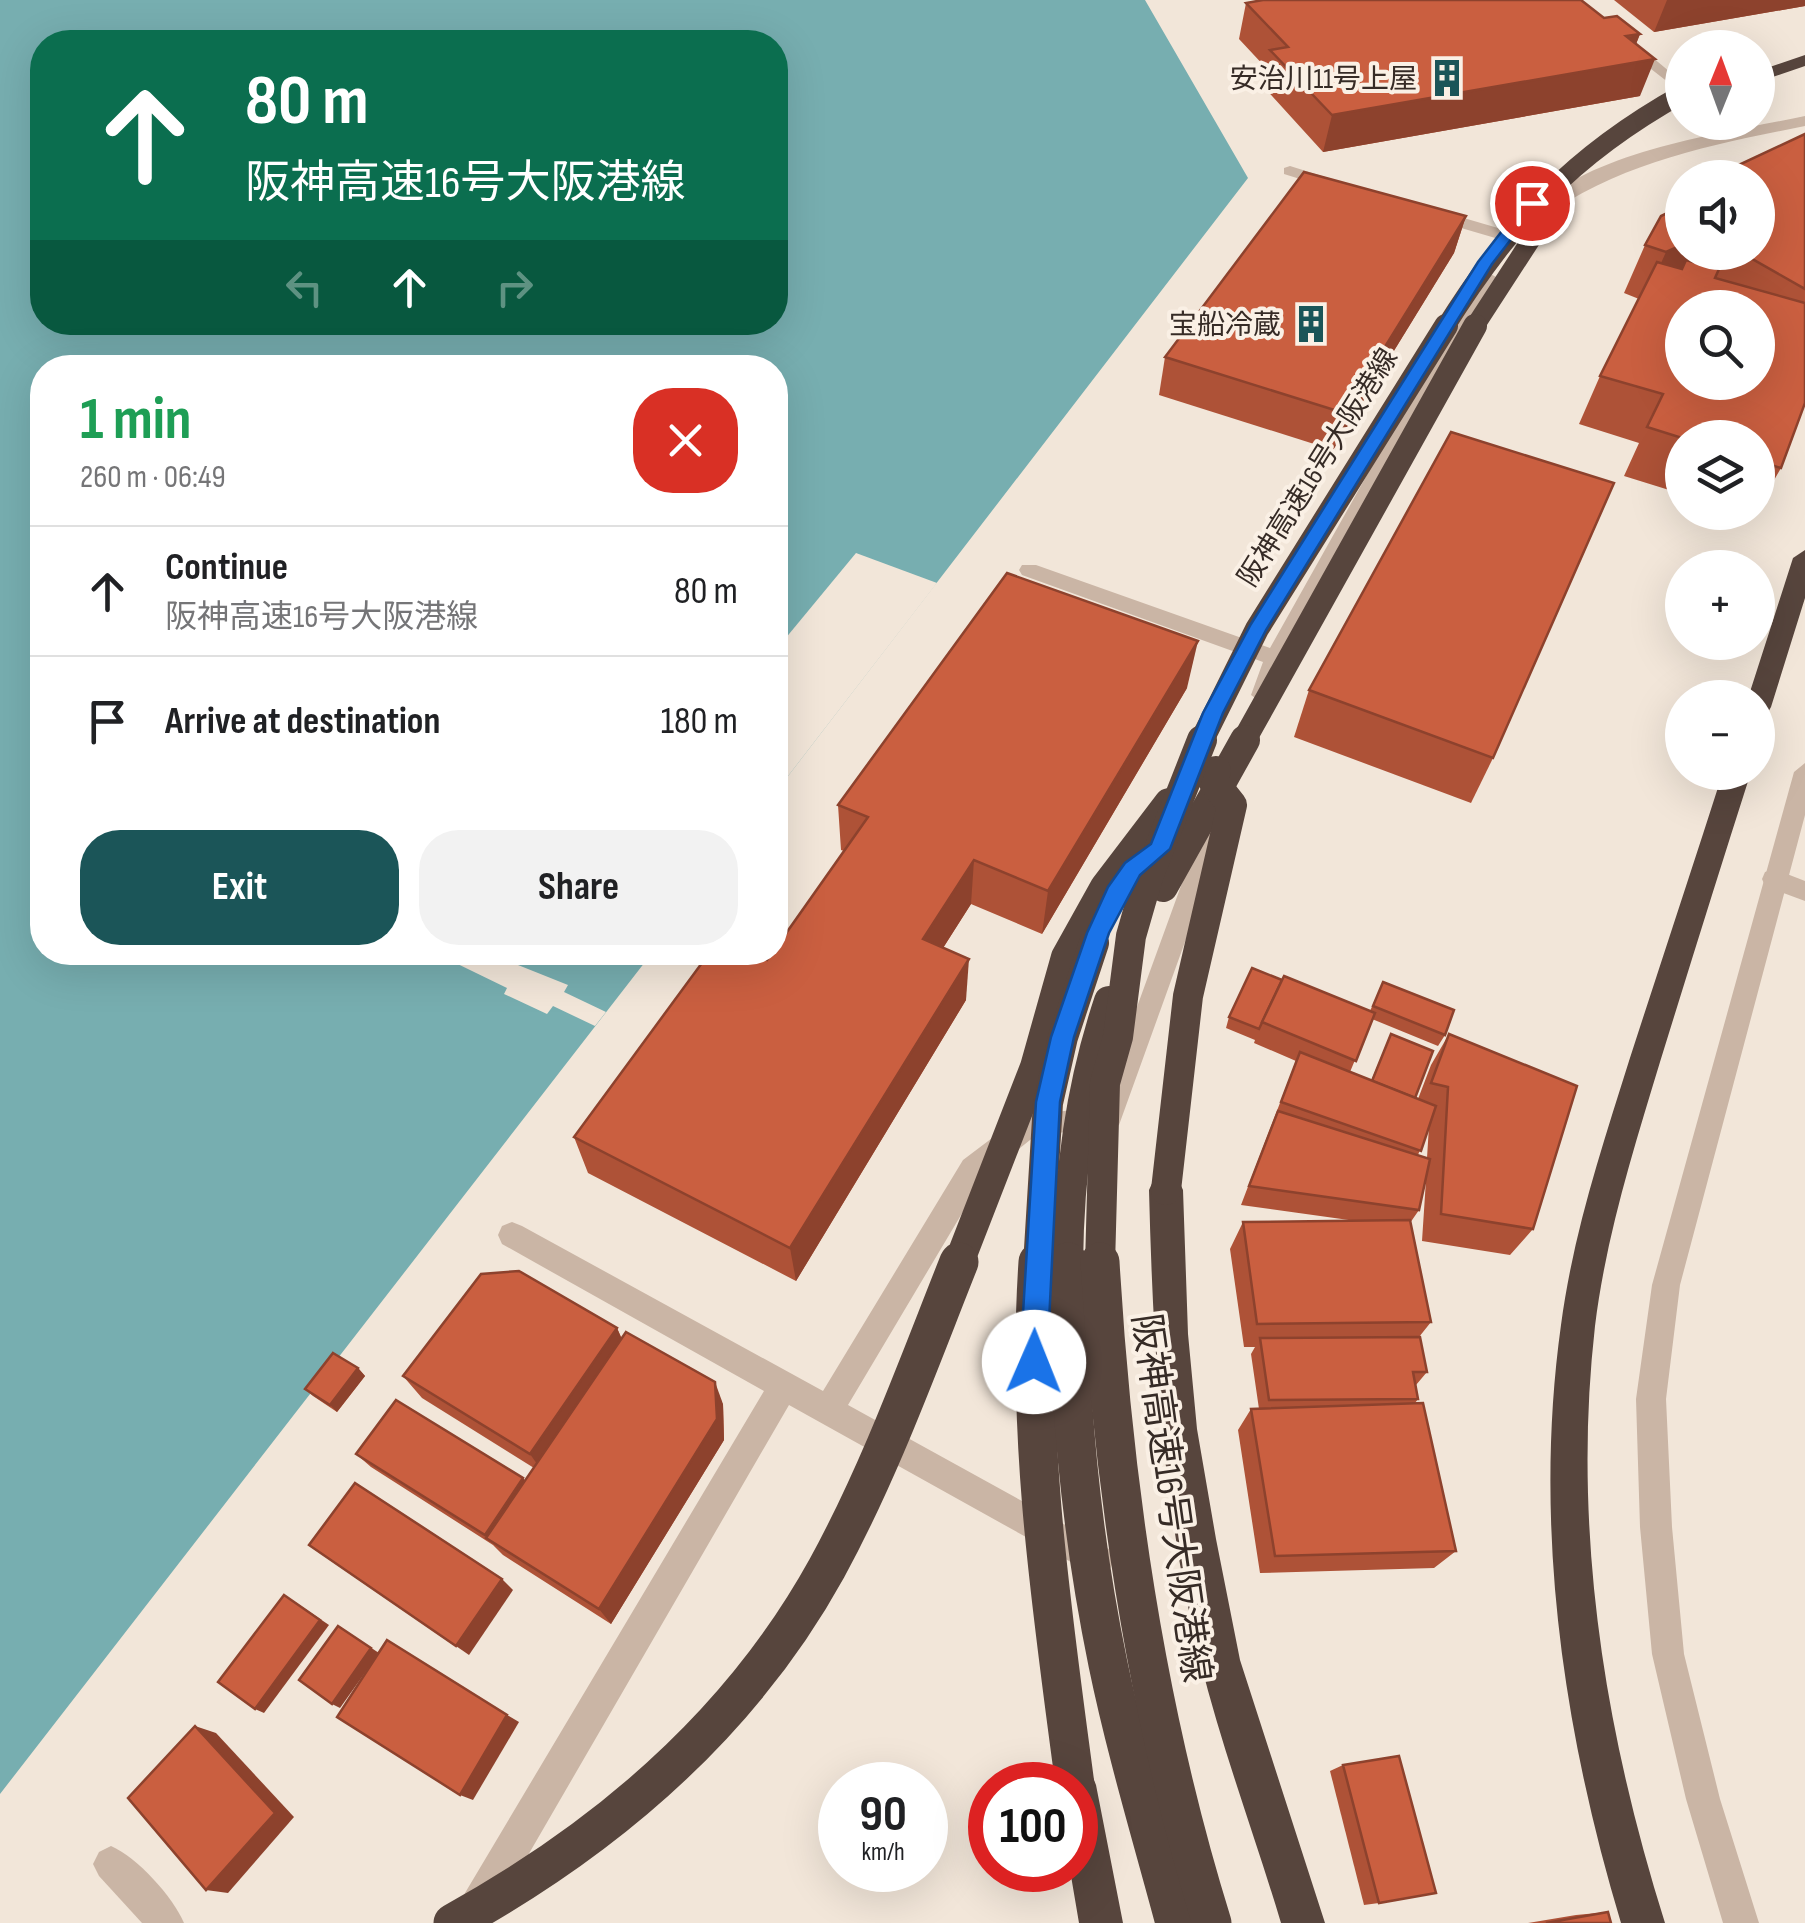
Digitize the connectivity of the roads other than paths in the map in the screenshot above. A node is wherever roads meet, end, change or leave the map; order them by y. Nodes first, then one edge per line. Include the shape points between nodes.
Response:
1 (1615, 34) edge
2 (1805, 46) edge
3 (1775, 56) edge
4 (1805, 60) edge
5 (1775, 71) edge
6 (1665, 77) edge
7 (1665, 102) edge
8 (1665, 121) edge
9 (1805, 121) edge
10 (1775, 124) edge
11 (1697, 140) edge
12 (1290, 171) dead end
13 (1345, 188) edge
14 (1418, 209) edge
15 (1510, 236) junction
16 (1377, 439) junction
17 (1805, 558) edge
18 (1029, 570) dead end
19 (1280, 660) junction
20 (1767, 680) edge
21 (1805, 772) edge
22 (1731, 790) edge
23 (1160, 849) junction
24 (1774, 879) junction
25 (1805, 890) edge
26 (512, 1235) dead end
27 (784, 1385) junction
28 (830, 1408) junction
29 (1109, 1667) junction
30 (1072, 1762) edge
31 (111, 1864) dead end
32 (1096, 1892) edge
33 (166, 1923) edge
34 (453, 1923) edge
35 (468, 1923) edge
36 (1102, 1923) edge
37 (1155, 1923) edge
38 (1174, 1923) edge
39 (1212, 1923) edge
40 (1303, 1923) edge
41 (1642, 1923) edge
42 (1741, 1923) edge

1 - 6 street
2 - 3 highway
4 - 5 highway
7 - 16 highway, 阪神高速16号大阪港線, bridge via 1586,154 1532,203 1486,262
8 - 19 highway, 阪神高速16号大阪港線, bridge via 1601,161 1541,223 1468,336 1315,615
9 - 10 street
11 - 15 street via 1568,188
12 - 13 street
14 - 15 street
15 - 19 street
16 - 23 highway, 阪神高速16号大阪港線, bridge via 1233,671
16 - 40 highway, bridge via 1340,525 1258,670 1213,780 1232,805 1178,1052 1166,1190 1178,1429 1197,1539 1220,1660
17 - 20 highway
18 - 19 street
19 - 28 street via 1110,1118 1029,1125 972,1169
19 - 29 highway, 阪神高速16号大阪港線, bridge via 1136,940 1093,1045 1076,1115 1068,1184 1070,1340 1088,1544
19 - 34 highway, bridge via 1127,854 1086,918 1057,981 1041,1050 871,1478 810,1596 754,1677 659,1780 596,1836
21 - 24 street
22 - 41 highway via 1606,1185 1578,1324 1570,1521 1578,1623 1608,1795
23 - 30 highway, bridge via 1116,893 1080,982 1048,1102 1033,1336 1041,1524
23 - 39 highway, 阪神高速16号大阪港線, bridge via 1130,936 1118,1037 1105,1083 1101,1274 1120,1486 1147,1668
24 - 25 street
24 - 42 street via 1666,1285 1650,1399 1668,1654
26 - 27 street
27 - 28 street
27 - 35 street
28 - 38 street via 1104,1563
29 - 37 highway, bridge
29 - 38 highway, 阪神高速16号大阪港線, bridge
31 - 33 street
32 - 36 highway

